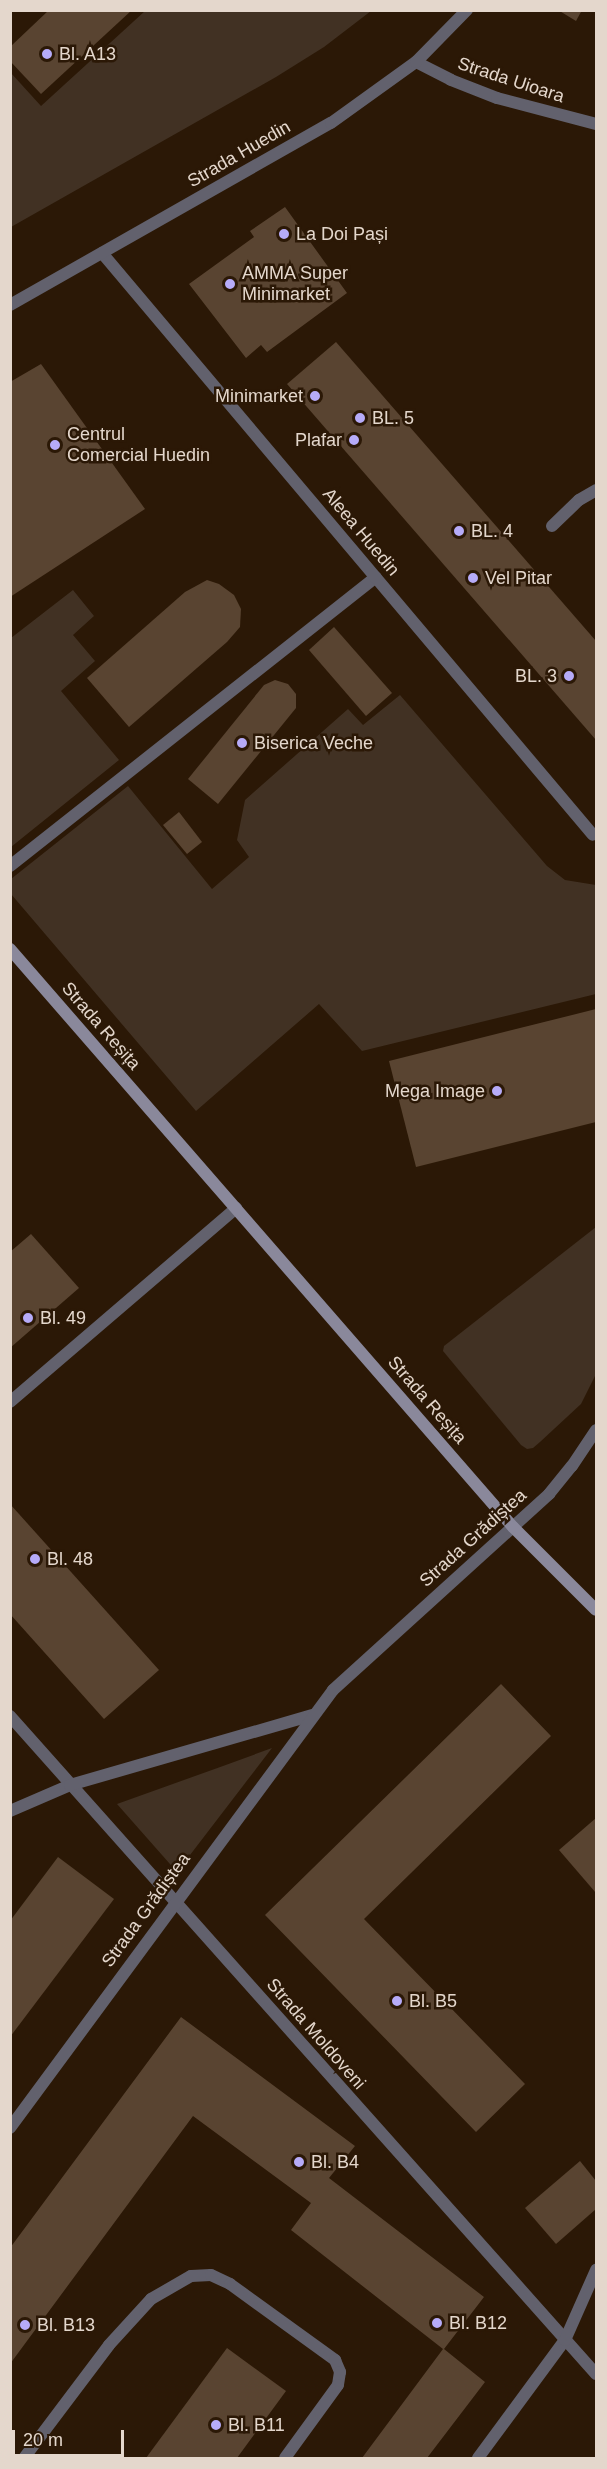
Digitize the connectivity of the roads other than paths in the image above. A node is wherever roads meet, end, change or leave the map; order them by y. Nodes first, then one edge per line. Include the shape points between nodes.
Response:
1 (467, 10) edge
2 (416, 62) junction
3 (597, 124) edge
4 (102, 253) junction
5 (10, 304) edge
6 (597, 490) edge
7 (552, 526) dead end
8 (376, 577) junction
9 (593, 835) dead end
10 (10, 866) edge
11 (10, 949) edge
12 (236, 1208) junction
13 (10, 1402) edge
14 (597, 1430) edge
15 (513, 1527) junction
16 (597, 1610) edge
17 (312, 1715) junction
18 (10, 1716) edge
19 (70, 1785) junction
20 (10, 1811) edge
21 (176, 1901) junction
22 (10, 2128) edge
23 (597, 2270) edge
24 (565, 2340) junction
25 (597, 2374) edge
26 (24, 2458) edge
27 (285, 2458) edge
28 (478, 2458) edge

1 - 2 street, Strada Huedin
2 - 3 street, Strada Uioara via 497,98
2 - 4 street, Strada Huedin via 331,123
4 - 5 street, Strada Huedin
4 - 8 street, Aleea Huedin
6 - 7 street via 579,500
8 - 9 street, Aleea Huedin
8 - 10 street
11 - 12 street, Strada Reșița
12 - 13 street
12 - 15 street, Strada Reșița
14 - 15 street, Strada Grădiștea via 561,1481
15 - 16 street, Strada Reșița
15 - 17 street, Strada Grădiștea via 333,1690
17 - 19 street
17 - 21 street, Strada Grădiștea
18 - 19 street, Strada Moldoveni
19 - 20 street
19 - 21 street, Strada Moldoveni
21 - 22 street, Strada Grădiștea
21 - 24 street, Strada Moldoveni
23 - 24 street
24 - 25 street, Strada Moldoveni
24 - 28 street
26 - 27 street via 109,2345 151,2299 191,2276 210,2275 230,2284 335,2360 340,2373 338,2385

